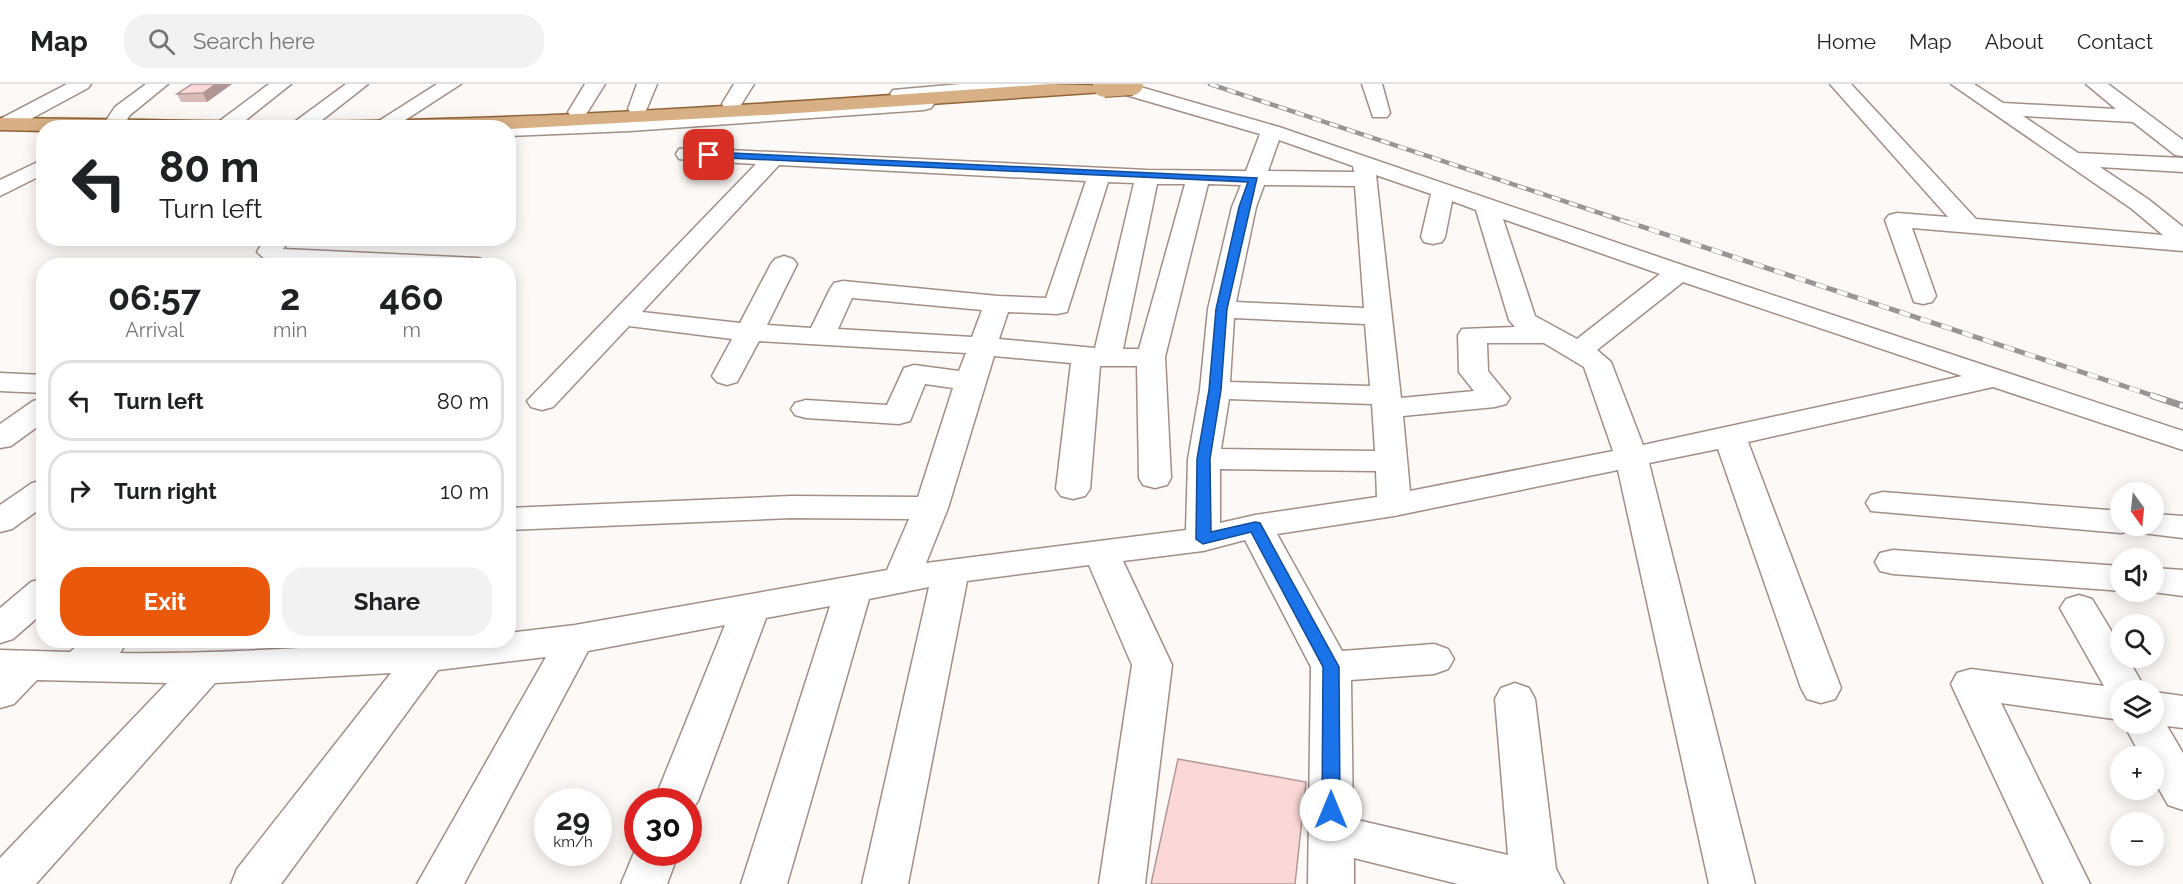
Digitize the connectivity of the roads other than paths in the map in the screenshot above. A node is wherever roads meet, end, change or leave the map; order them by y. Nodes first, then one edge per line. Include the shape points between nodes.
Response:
1 (81, 84) edge
2 (158, 84) edge
3 (281, 84) edge
4 (358, 84) edge
5 (451, 84) edge
6 (595, 84) edge
7 (647, 84) edge
8 (744, 84) edge
9 (1046, 84) edge
10 (1372, 84) edge
11 (1840, 84) edge
12 (1962, 84) edge
13 (2097, 84) edge
14 (1115, 85) edge
15 (972, 87) edge
16 (732, 104) junction
17 (638, 109) junction
18 (1998, 109) junction
19 (578, 112) junction
20 (1380, 113) dead end
21 (2138, 116) junction
22 (116, 120) edge
23 (233, 120) edge
24 (311, 120) edge
25 (391, 120) edge
26 (478, 120) edge
27 (516, 123) edge
28 (36, 126) edge
29 (516, 130) edge
30 (5, 131) edge
31 (1272, 131) junction
32 (2183, 150) edge
33 (687, 154) dead end
34 (774, 158) junction
35 (2074, 159) junction
36 (2183, 165) edge
37 (36, 169) edge
38 (1364, 171) junction
39 (1099, 175) junction
40 (1147, 177) junction
41 (1198, 178) junction
42 (1254, 180) junction
43 (0, 189) edge
44 (1443, 191) junction
45 (2140, 204) junction
46 (1487, 206) junction
47 (2183, 208) edge
48 (1969, 226) junction
49 (1433, 237) dead end
50 (2183, 239) edge
51 (2183, 244) edge
52 (272, 246) edge
53 (316, 258) edge
54 (784, 264) dead end
55 (1679, 272) junction
56 (1923, 296) dead end
57 (998, 304) junction
58 (1221, 309) junction
59 (621, 317) junction
60 (1378, 317) junction
61 (751, 331) junction
62 (1550, 335) junction
63 (821, 336) junction
64 (984, 346) junction
65 (1578, 352) junction
66 (1151, 357) junction
67 (1096, 358) junction
68 (728, 376) dead end
69 (1994, 378) junction
70 (970, 381) junction
71 (0, 382) edge
72 (36, 384) edge
73 (1215, 390) junction
74 (542, 401) dead end
75 (1387, 402) junction
76 (806, 409) dead end
77 (36, 413) edge
78 (1731, 437) junction
79 (0, 439) edge
80 (2183, 441) edge
81 (1631, 457) junction
82 (1204, 459) junction
83 (1392, 461) junction
84 (1155, 478) dead end
85 (1073, 489) dead end
86 (36, 496) edge
87 (1883, 503) dead end
88 (1394, 505) junction
89 (931, 508) junction
90 (516, 519) edge
91 (0, 521) edge
92 (2110, 521) edge
93 (1255, 526) junction
94 (2164, 526) edge
95 (2183, 527) edge
96 (1203, 539) junction
97 (1101, 552) junction
98 (1893, 562) dead end
99 (951, 570) junction
100 (2110, 578) edge
101 (900, 582) junction
102 (2164, 582) edge
103 (2183, 583) edge
104 (853, 590) junction
105 (36, 598) edge
106 (751, 608) junction
107 (2079, 608) dead end
108 (0, 629) edge
109 (575, 639) junction
110 (516, 646) edge
111 (100, 648) edge
112 (500, 648) edge
113 (426, 657) junction
114 (1434, 659) dead end
115 (78, 667) junction
116 (1331, 667) junction
117 (204, 669) junction
118 (9, 675) edge
119 (2120, 680) edge
120 (1821, 688) dead end
121 (1515, 699) dead end
122 (2110, 703) edge
123 (2164, 709) edge
124 (2183, 711) edge
125 (2150, 734) edge
126 (681, 788) edge
127 (2183, 792) edge
128 (1331, 834) junction
129 (651, 866) edge
130 (1538, 883) edge
131 (6, 884) edge
132 (254, 884) edge
133 (440, 884) edge
134 (644, 884) edge
135 (764, 884) edge
136 (885, 884) edge
137 (1122, 884) edge
138 (1331, 884) edge
139 (1731, 884) edge
140 (2067, 884) edge

1 - 30 street
2 - 22 street via 122,111
3 - 23 street
4 - 24 street
5 - 25 street
6 - 19 street
7 - 17 street
8 - 16 street
9 - 15 street
10 - 20 street
11 - 48 street
12 - 18 street
13 - 21 street
14 - 27 main road
14 - 29 street via 875,108
14 - 31 street
15 - 16 street
16 - 17 street
17 - 19 street
18 - 21 street
18 - 35 street
19 - 26 street
21 - 32 street
28 - 30 street
31 - 38 street
31 - 42 street
33 - 34 street
34 - 39 street
34 - 59 street
35 - 36 street
35 - 45 street
37 - 43 street
38 - 42 street
38 - 44 street
38 - 60 street
39 - 40 street
39 - 57 street via 1057,306
40 - 41 street
40 - 67 street
41 - 42 street
41 - 66 street
42 - 58 street
44 - 46 street
44 - 49 street
45 - 47 street
45 - 50 street
46 - 55 street
46 - 62 street via 1523,320
48 - 51 street
48 - 56 street via 1897,220
52 - 53 street via 270,252 276,256
54 - 61 street
55 - 65 street
55 - 69 street
57 - 63 street via 843,289
57 - 64 street
58 - 60 street
58 - 73 street
59 - 61 street via 680,327
59 - 74 street
60 - 75 street
61 - 63 street
61 - 68 street
62 - 65 street
62 - 75 street via 1472,335 1474,372 1496,398
63 - 64 street
64 - 67 street
64 - 70 street
65 - 81 street via 1597,362
66 - 67 street
66 - 84 street
67 - 85 street
69 - 78 street
69 - 80 street
70 - 76 street via 914,374 899,415
70 - 89 street
71 - 72 street
73 - 75 street
73 - 82 street
75 - 83 street
77 - 79 street
78 - 81 street
78 - 120 street
81 - 88 street
81 - 139 street
82 - 83 street
82 - 96 street
83 - 88 street
86 - 91 street
87 - 92 street
88 - 93 street
89 - 90 street via 790,507
89 - 101 street
93 - 96 street
93 - 116 street
94 - 95 street
96 - 97 street
97 - 99 street
97 - 137 street via 1152,665
98 - 100 street
99 - 101 street
99 - 136 street
101 - 104 street
102 - 103 street
104 - 106 street
104 - 135 street
105 - 108 street
106 - 109 street
106 - 126 street
107 - 119 street
109 - 110 street
109 - 133 street
111 - 115 street
112 - 113 street
113 - 117 street
113 - 132 street
114 - 116 street
115 - 117 street
115 - 118 street
116 - 128 street
117 - 131 street
121 - 130 street
122 - 140 street via 1971,684
123 - 124 street
125 - 127 street
128 - 130 street
128 - 138 street
129 - 134 street

